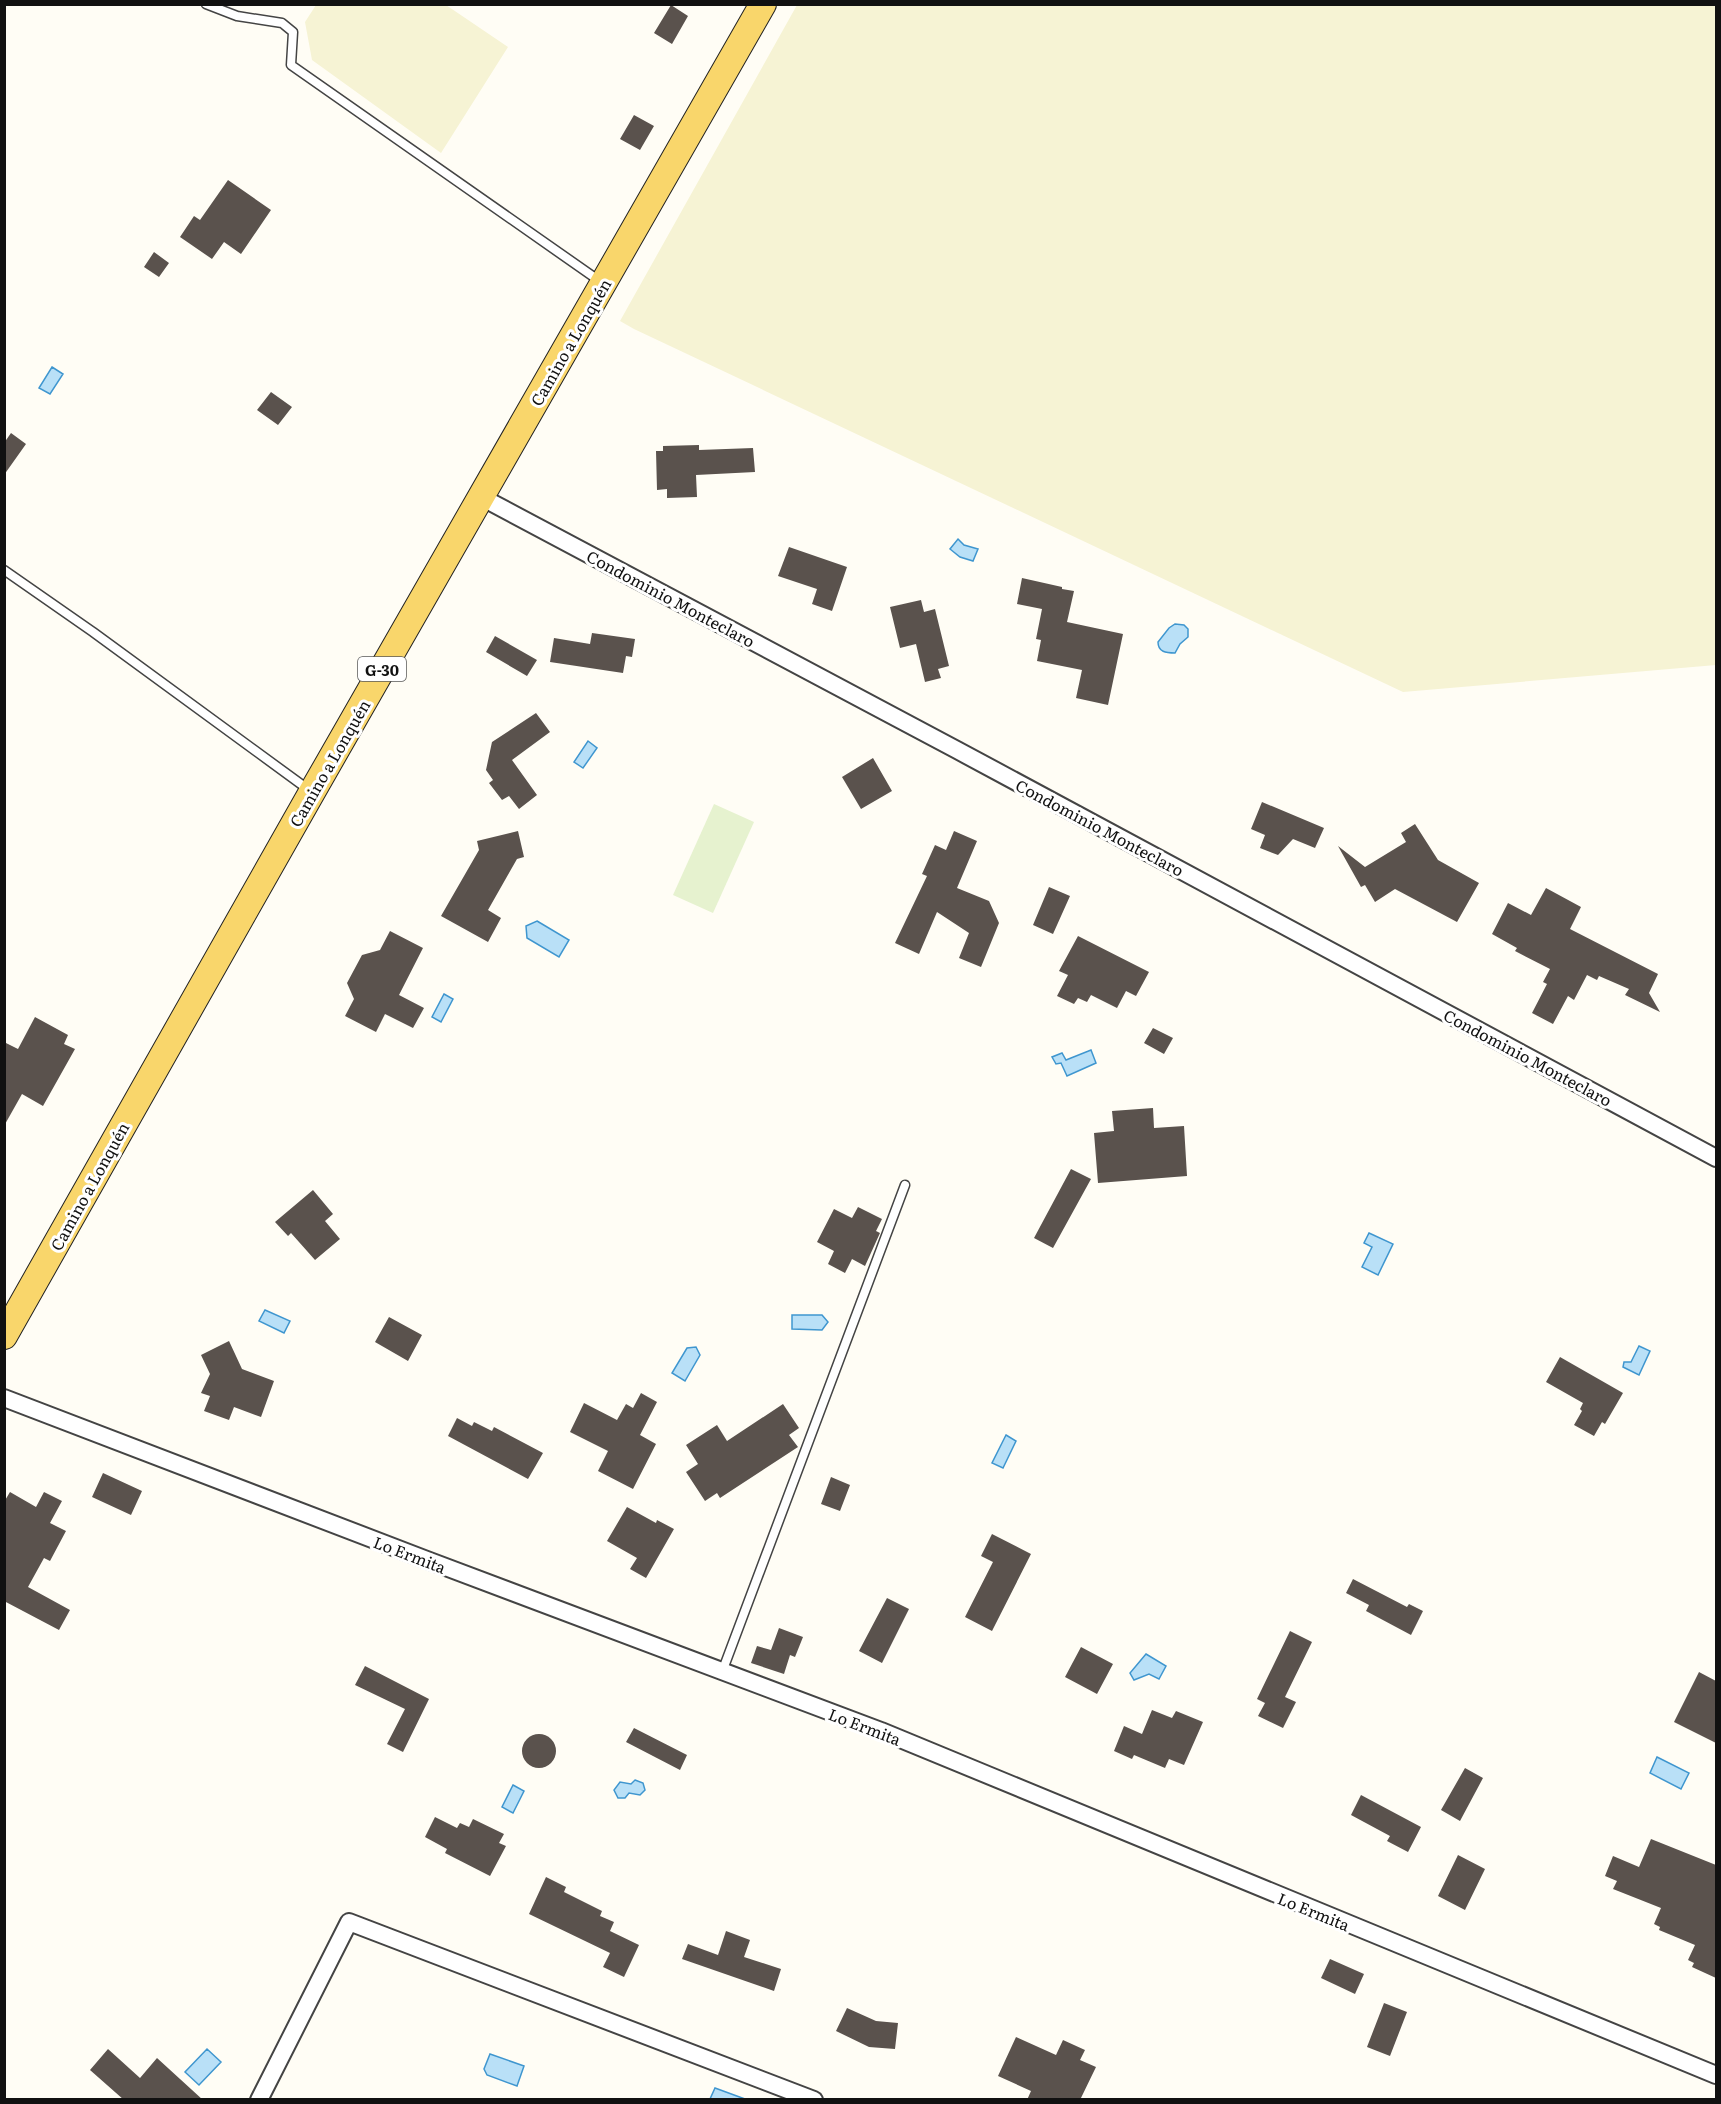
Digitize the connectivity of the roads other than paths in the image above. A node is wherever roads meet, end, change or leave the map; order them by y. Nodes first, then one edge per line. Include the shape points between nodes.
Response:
1 (206, 4) edge
2 (763, 4) edge
3 (604, 284) junction
4 (482, 497) junction
5 (4, 570) edge
6 (312, 792) junction
7 (1716, 1158) edge
8 (905, 1185) dead end
9 (4, 1336) edge
10 (4, 1398) edge
11 (722, 1672) junction
12 (1716, 2075) edge
13 (259, 2100) edge
14 (814, 2100) edge

1 - 3 lane via 237,16 282,23 293,33 291,65
2 - 3 main road, Camino a Lonquén / G-30
3 - 4 main road, Camino a Lonquén / G-30
4 - 6 main road, Camino a Lonquén / G-30
4 - 7 street, Condominio Monteclaro
5 - 6 lane
6 - 9 main road, Camino a Lonquén / G-30
8 - 11 lane
10 - 11 street, Lo Ermita
11 - 12 street, Lo Ermita via 892,1736
13 - 14 street via 349,1922

